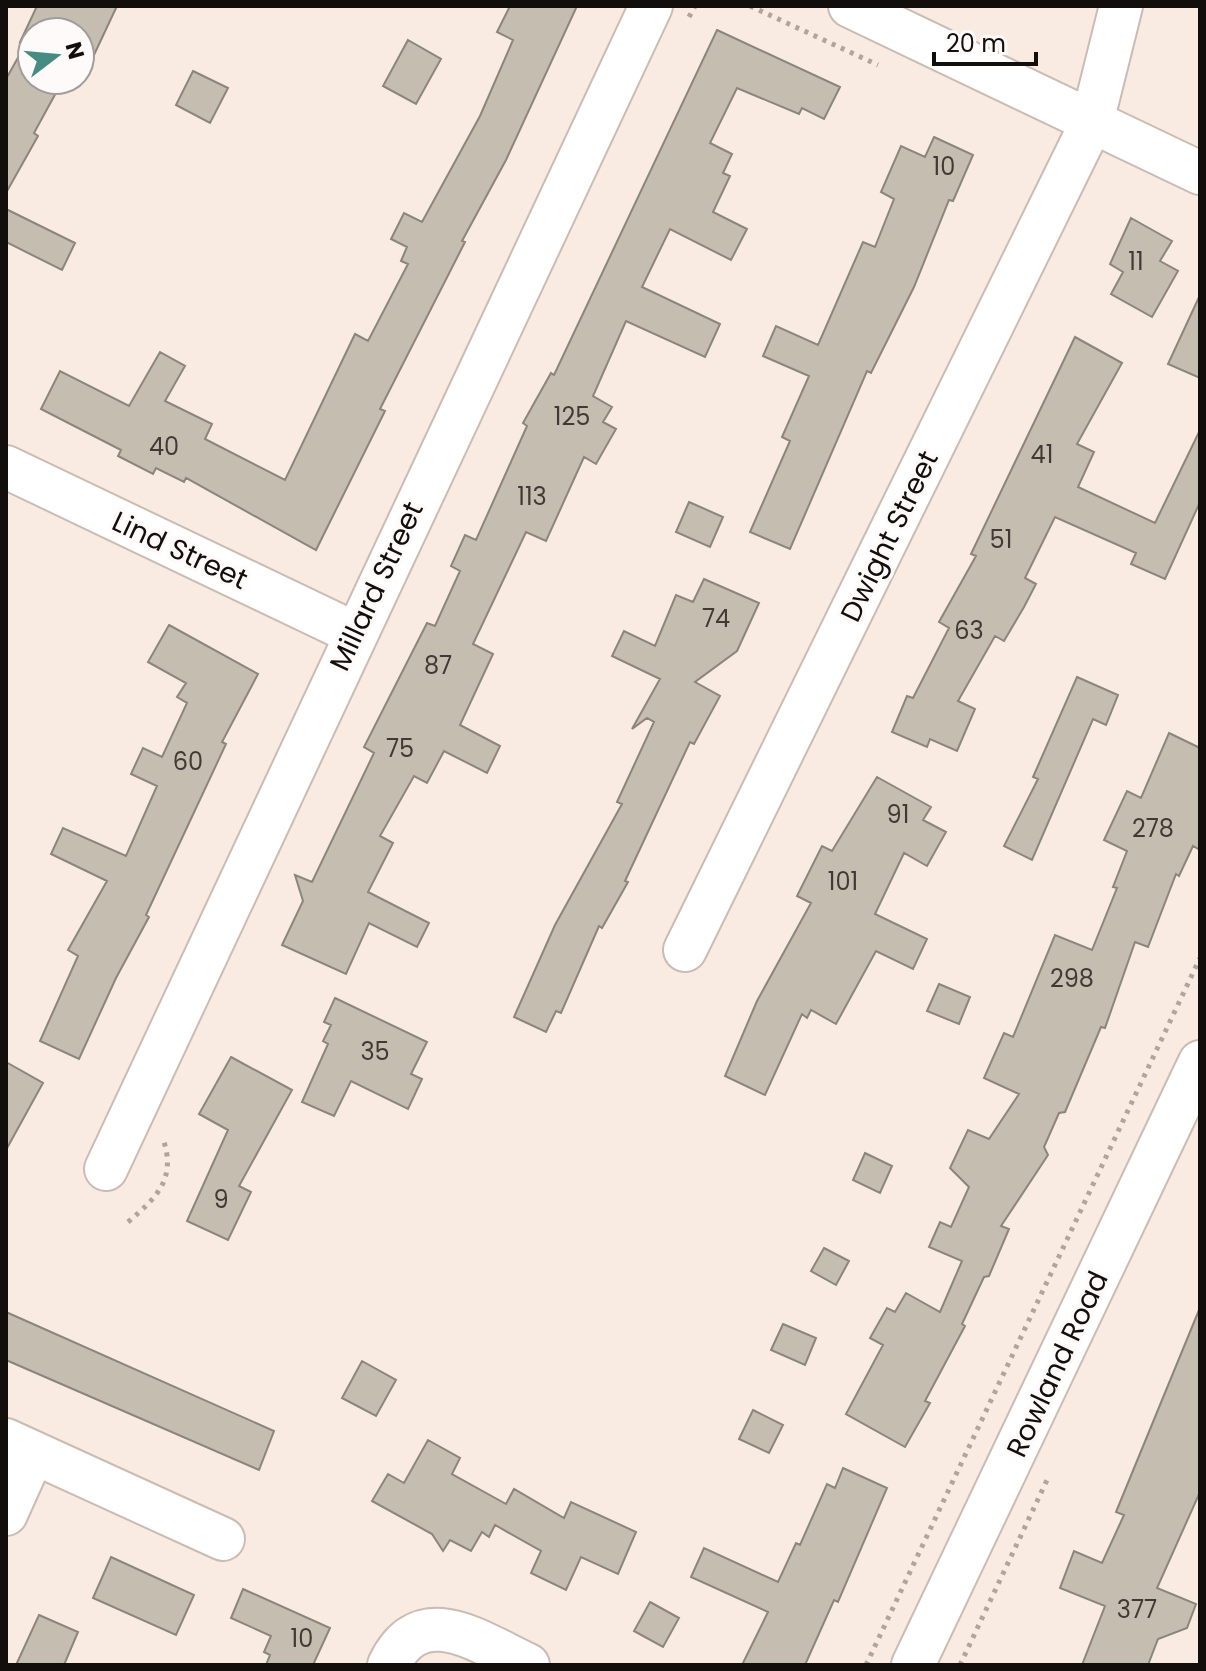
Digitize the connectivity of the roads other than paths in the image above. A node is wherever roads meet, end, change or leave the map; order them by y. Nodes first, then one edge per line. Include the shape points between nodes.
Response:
1 (651, 6) edge
2 (850, 6) edge
3 (1121, 6) edge
4 (1092, 122) junction
5 (1200, 173) edge
6 (6, 467) edge
7 (354, 633) junction
8 (685, 950) dead end
9 (1200, 1062) edge
10 (106, 1169) dead end
11 (19, 1447) edge
12 (6, 1514) edge
13 (223, 1539) dead end
14 (389, 1665) edge
15 (528, 1665) edge
16 (913, 1665) edge

1 - 7 street, Millard Street
2 - 4 street
3 - 4 street, Dwight Street
4 - 5 street
4 - 8 street, Dwight Street
6 - 7 street, Lind Street
7 - 10 street, Millard Street
9 - 16 street, Rowland Road
11 - 12 street
11 - 13 street
14 - 15 street via 418,1630 439,1628

